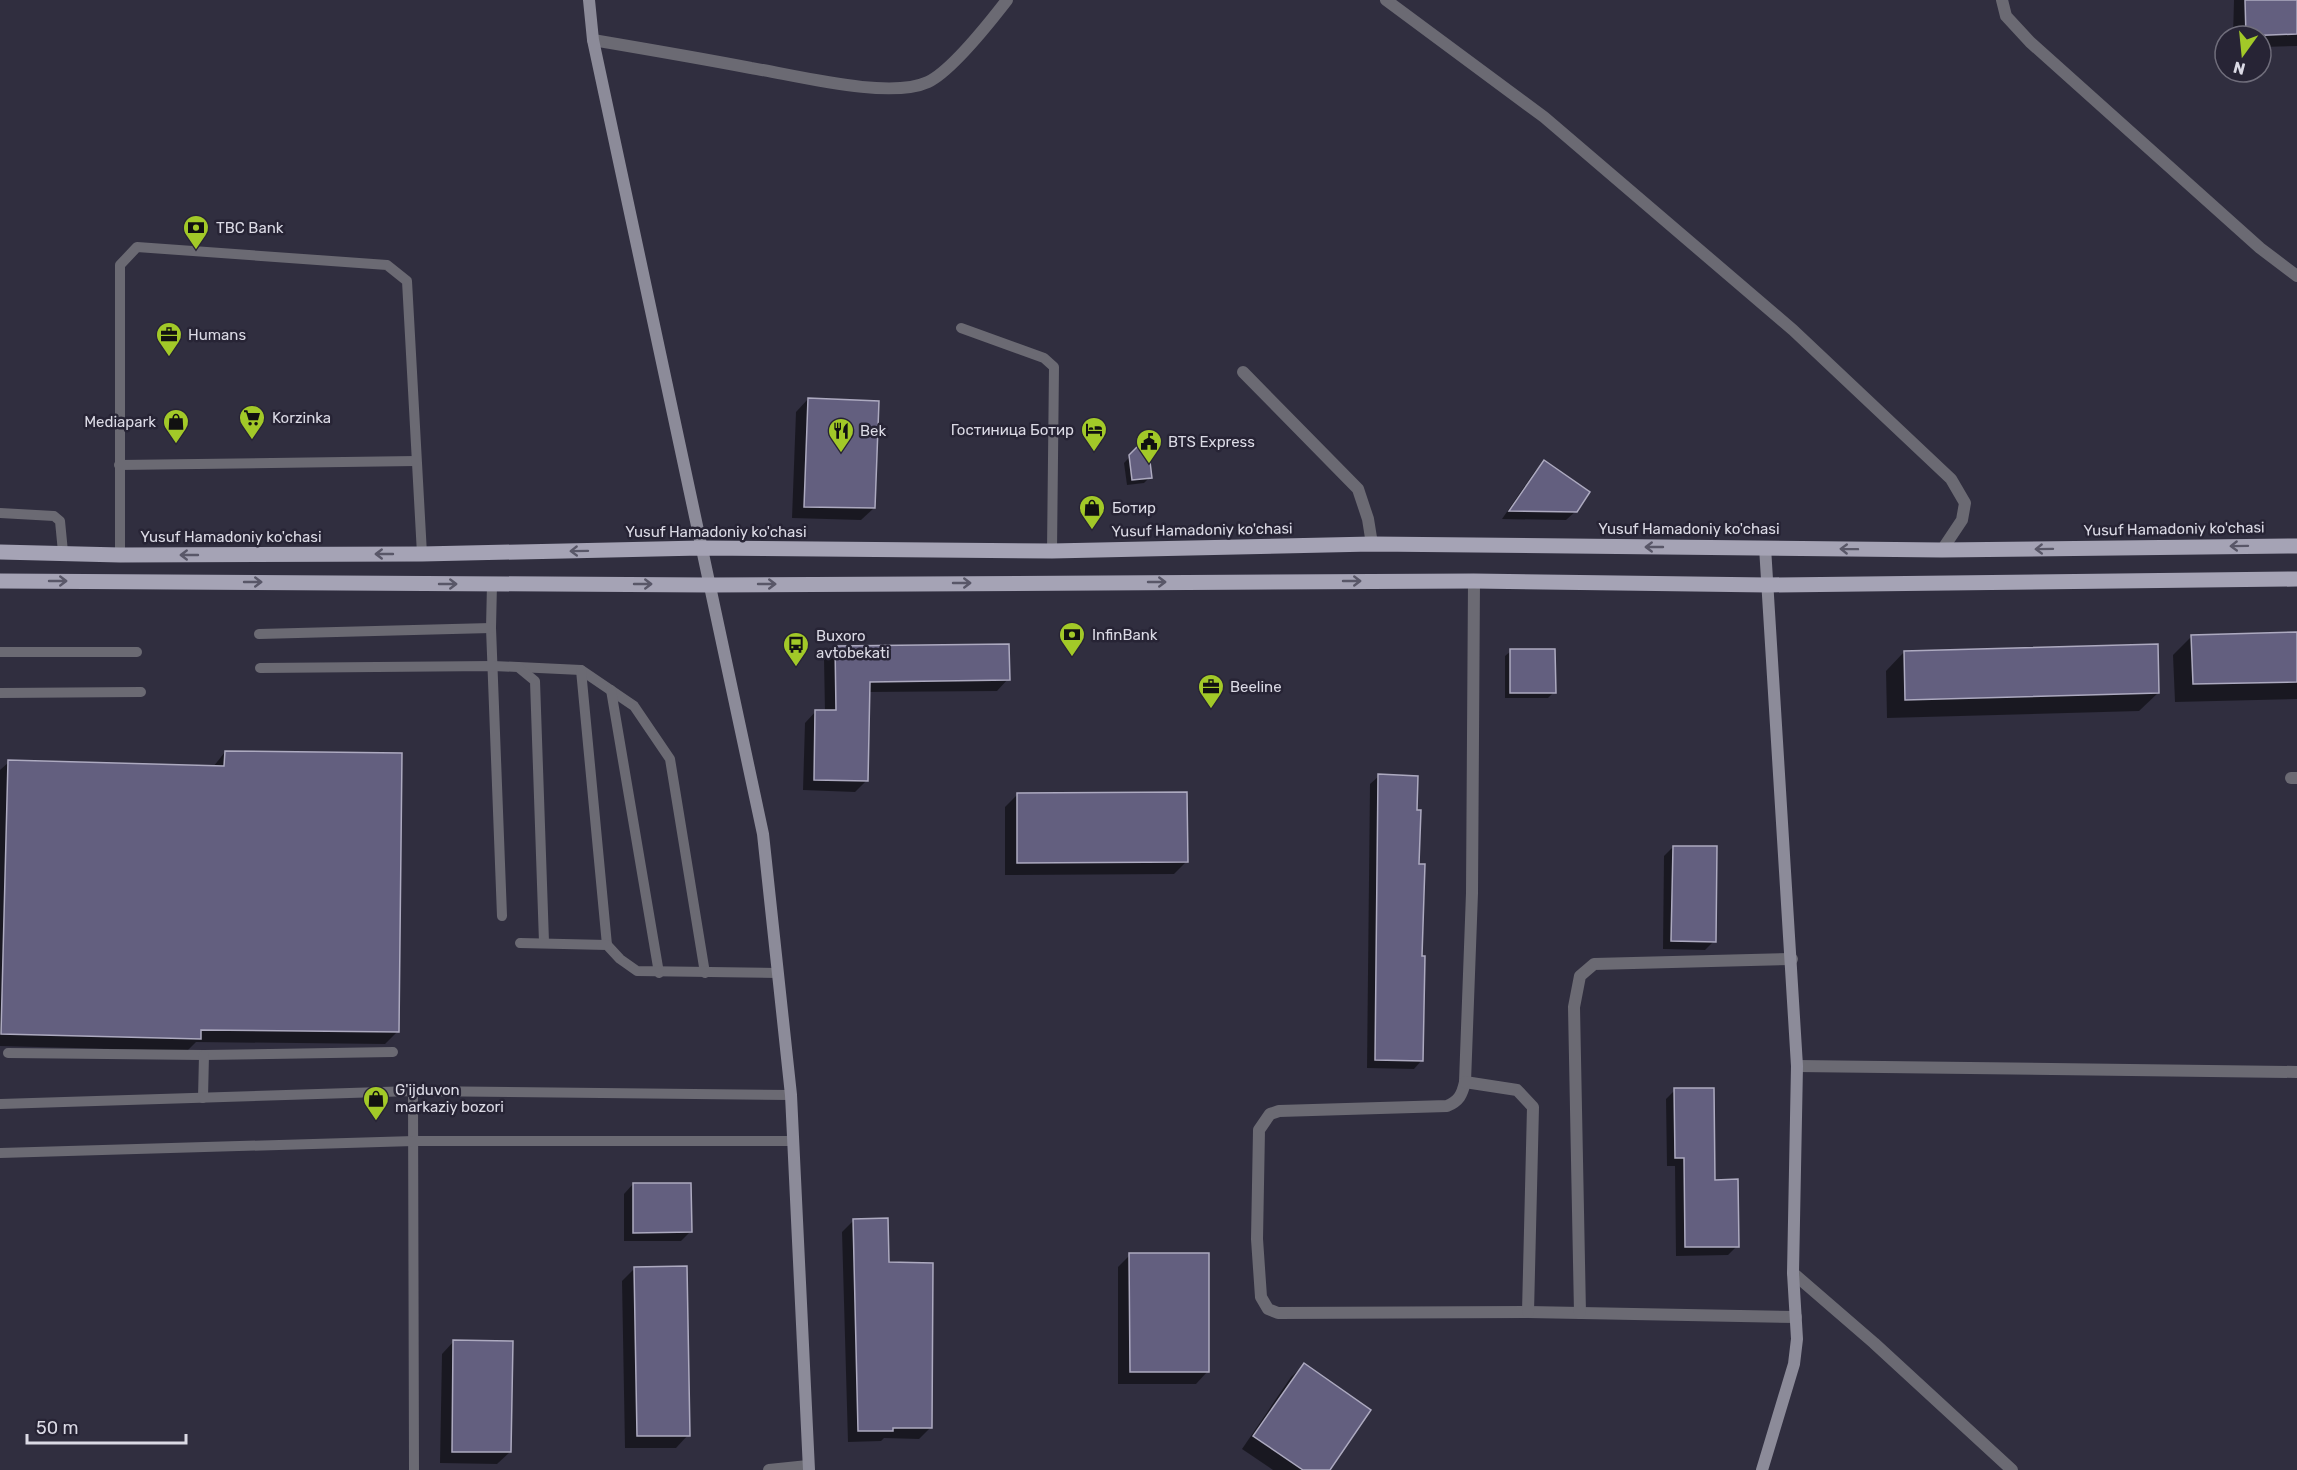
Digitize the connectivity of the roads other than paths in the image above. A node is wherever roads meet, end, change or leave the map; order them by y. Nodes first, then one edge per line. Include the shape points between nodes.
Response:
1 (589, 0) edge
2 (1006, 0) edge
3 (1386, 0) edge
4 (2002, 0) edge
5 (593, 40) junction
6 (2297, 276) edge
7 (961, 327) dead end
8 (1243, 372) dead end
9 (416, 461) junction
10 (119, 465) junction
11 (0, 513) edge
12 (1372, 544) junction
13 (2297, 546) edge
14 (1765, 547) junction
15 (701, 548) junction
16 (1942, 550) junction
17 (1052, 551) junction
18 (0, 552) edge
19 (63, 552) junction
20 (422, 554) junction
21 (120, 555) junction
22 (2297, 579) edge
23 (0, 581) edge
24 (1474, 581) junction
25 (492, 584) junction
26 (709, 585) junction
27 (1768, 585) junction
28 (491, 628) junction
29 (259, 634) dead end
30 (0, 652) edge
31 (137, 652) dead end
32 (492, 666) junction
33 (518, 667) junction
34 (260, 668) dead end
35 (581, 670) junction
36 (611, 690) junction
37 (141, 692) dead end
38 (0, 693) edge
39 (502, 916) dead end
40 (544, 942) junction
41 (520, 943) dead end
42 (607, 945) junction
43 (1792, 959) junction
44 (659, 973) junction
45 (705, 973) junction
46 (778, 973) junction
47 (393, 1052) dead end
48 (8, 1053) dead end
49 (204, 1055) junction
50 (1797, 1066) junction
51 (2297, 1072) edge
52 (1465, 1082) junction
53 (413, 1091) junction
54 (791, 1095) junction
55 (203, 1098) junction
56 (0, 1104) edge
57 (794, 1141) junction
58 (414, 1142) junction
59 (0, 1154) edge
60 (1793, 1273) junction
61 (1528, 1312) junction
62 (1580, 1313) junction
63 (1796, 1317) junction
64 (809, 1468) edge
65 (414, 1470) edge
66 (769, 1470) edge
67 (1762, 1470) edge
68 (2012, 1470) edge

1 - 5 main road
2 - 5 street via 987,26 938,76 926,83 900,88 832,82
3 - 16 street via 1553,125 1793,330 1951,479 1965,503 1962,520
4 - 6 street via 2006,16 2030,42 2260,248
5 - 15 main road
7 - 17 lane via 1044,358 1054,367
8 - 12 street via 1358,489
9 - 10 lane
9 - 10 lane via 407,281 394,270 387,265 137,247 120,265
9 - 20 lane
10 - 21 lane
11 - 19 lane via 54,516 60,521
14 -> 12 main road, Yusuf Hamadoniy ko'chasi
12 - 17 main road, Yusuf Hamadoniy ko'chasi
13 -> 16 main road, Yusuf Hamadoniy ko'chasi
16 -> 14 main road, Yusuf Hamadoniy ko'chasi
14 - 27 main road
15 - 17 main road, Yusuf Hamadoniy ko'chasi
15 -> 20 main road, Yusuf Hamadoniy ko'chasi
15 - 26 main road
18 - 19 main road, Yusuf Hamadoniy ko'chasi
19 - 21 main road, Yusuf Hamadoniy ko'chasi
20 -> 21 main road, Yusuf Hamadoniy ko'chasi
22 - 27 main road
23 -> 25 main road
26 -> 24 main road
24 - 27 main road
24 - 52 street via 1472,893
25 -> 26 main road
25 - 28 lane
26 - 46 main road via 763,834
27 - 43 main road
28 - 29 lane
28 - 32 lane
30 - 31 lane
32 - 33 lane
32 - 34 lane
32 - 39 lane
33 - 35 lane
33 - 40 lane via 535,681
35 - 36 lane
35 - 42 lane
36 - 44 lane
36 - 45 lane via 634,706 670,759
37 - 38 lane
40 - 41 lane
40 - 42 lane
42 - 44 lane via 637,971
43 - 50 main road
43 - 62 street via 1594,964 1580,976 1574,1008
44 - 45 lane
45 - 46 lane
46 - 54 main road
47 - 49 lane
48 - 49 lane
49 - 55 lane
50 - 51 street
50 - 60 main road
52 - 61 street via 1517,1090 1533,1107
52 - 61 street via 1459,1099 1447,1106 1270,1114 1259,1130 1258,1141 1261,1297 1268,1309 1278,1313
53 - 54 lane
53 - 55 lane
53 - 58 lane
54 - 57 main road
55 - 56 lane
57 - 58 lane
57 - 64 main road
58 - 59 lane
58 - 65 lane
60 - 63 main road
60 - 68 street
61 - 62 street
62 - 63 street
63 - 67 main road via 1794,1364
64 - 66 street

